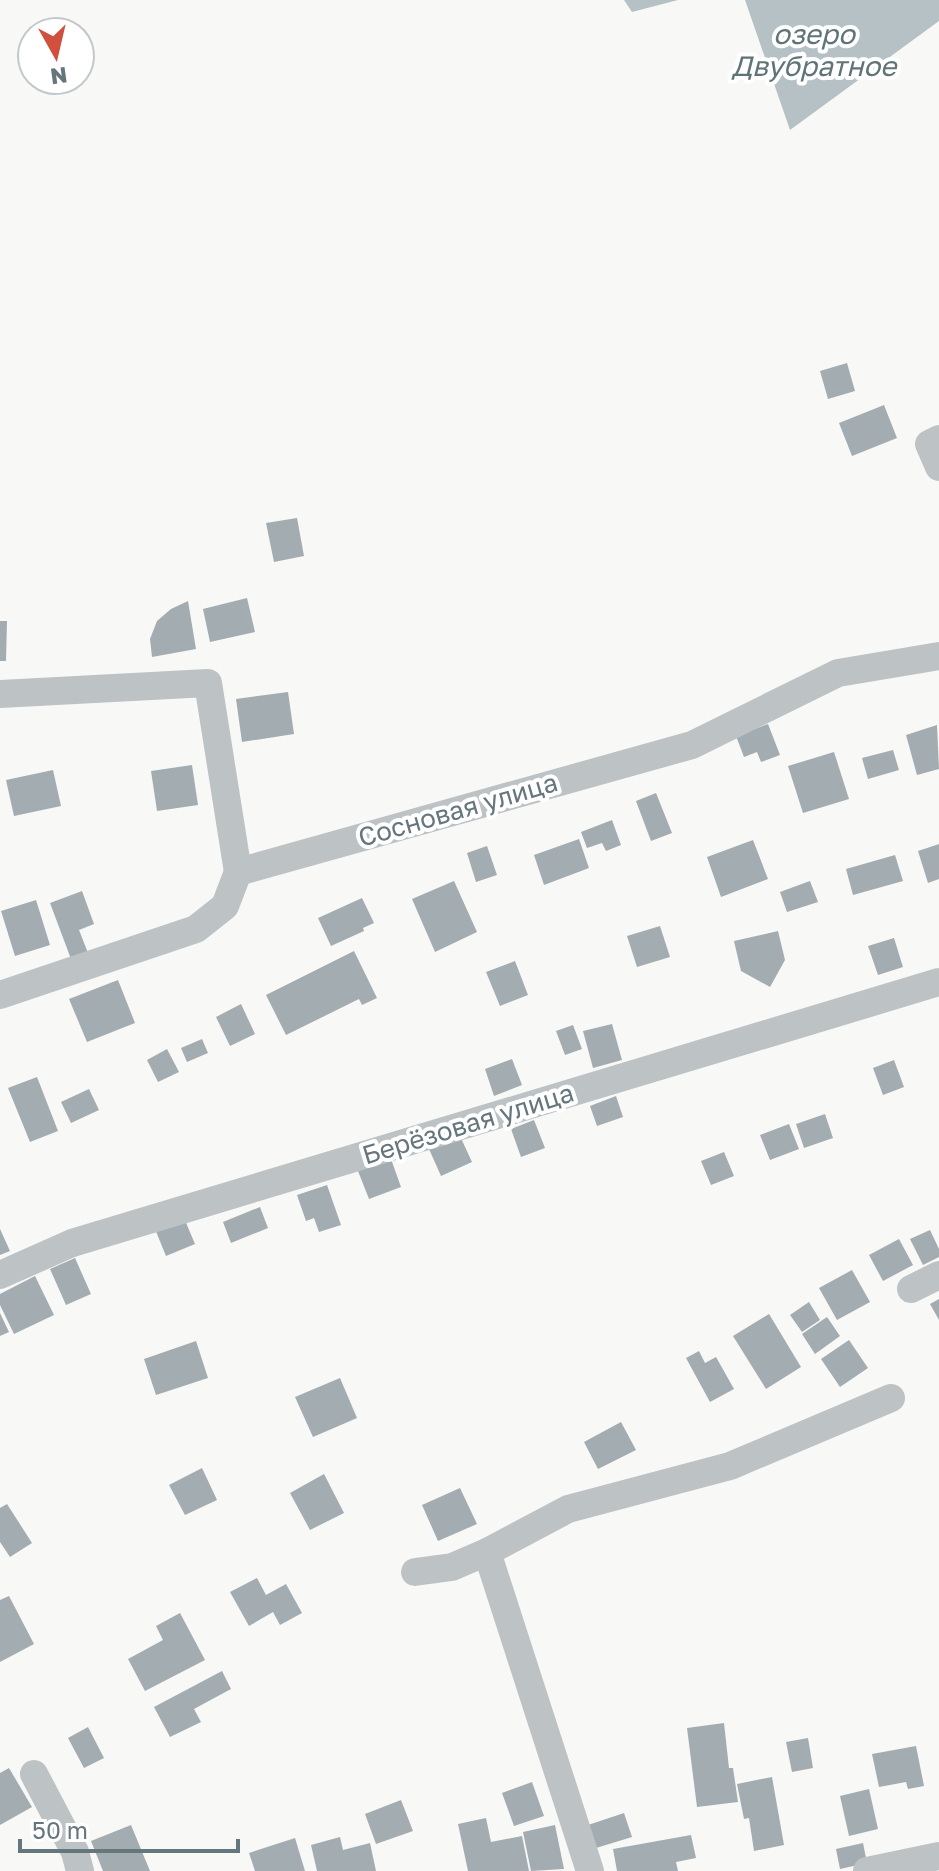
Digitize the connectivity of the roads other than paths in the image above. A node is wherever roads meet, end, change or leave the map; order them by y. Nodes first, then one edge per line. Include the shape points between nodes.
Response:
1 (939, 439) edge
2 (939, 467) edge
3 (939, 656) edge
4 (0, 694) edge
5 (238, 872) junction
6 (939, 982) edge
7 (0, 995) edge
8 (0, 1275) edge
9 (939, 1275) edge
10 (911, 1289) dead end
11 (891, 1398) dead end
12 (487, 1552) junction
13 (415, 1572) dead end
14 (34, 1774) dead end
15 (939, 1856) edge
16 (80, 1871) edge
17 (590, 1871) edge
18 (867, 1871) edge

1 - 2 street via 929,444
3 - 5 street, Сосновая улица via 838,673 692,745
4 - 5 street via 208,683
5 - 7 street via 225,906 196,929
6 - 8 street, Берёзовая улица via 72,1243
9 - 10 street
11 - 12 street via 730,1466 568,1509
12 - 13 street via 452,1567
12 - 17 street
14 - 16 street
15 - 18 street

